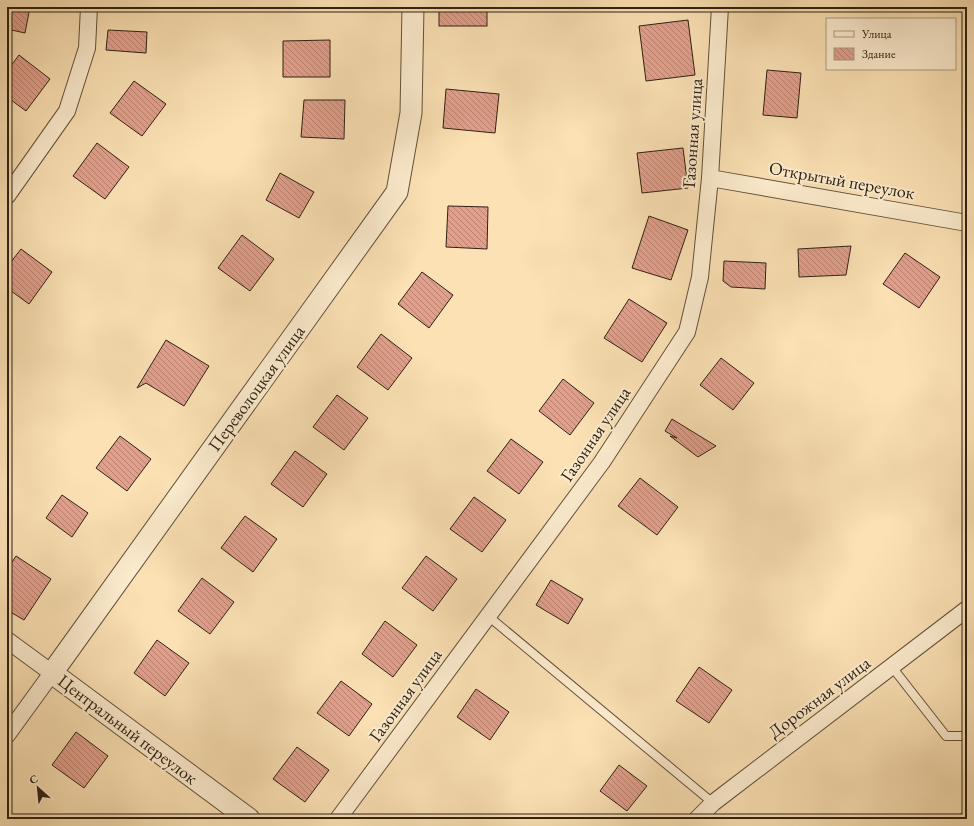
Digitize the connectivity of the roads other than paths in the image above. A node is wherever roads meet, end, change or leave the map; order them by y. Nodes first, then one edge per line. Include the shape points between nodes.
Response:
1 (89, 7) edge
2 (413, 7) edge
3 (720, 7) edge
4 (710, 178) junction
5 (7, 196) edge
6 (967, 223) edge
7 (967, 609) edge
8 (488, 616) junction
9 (7, 640) edge
10 (892, 667) junction
11 (52, 673) junction
12 (7, 735) edge
13 (967, 736) edge
14 (713, 803) junction
15 (249, 819) edge
16 (338, 819) edge
17 (697, 819) edge

1 - 5 street via 86,48 67,111
2 - 11 street, Переволоцкая улица via 411,112 397,192
3 - 4 street, Газонная улица
4 - 6 street, Открытый переулок
4 - 8 street, Газонная улица via 700,277 687,332 602,462
7 - 10 street, Дорожная улица
8 - 14 lane
8 - 16 street, Газонная улица
9 - 11 street, Центральный переулок
10 - 13 lane via 946,736
10 - 14 street, Дорожная улица
11 - 12 street, Переволоцкая улица
11 - 15 street, Центральный переулок
14 - 17 street, Дорожная улица

